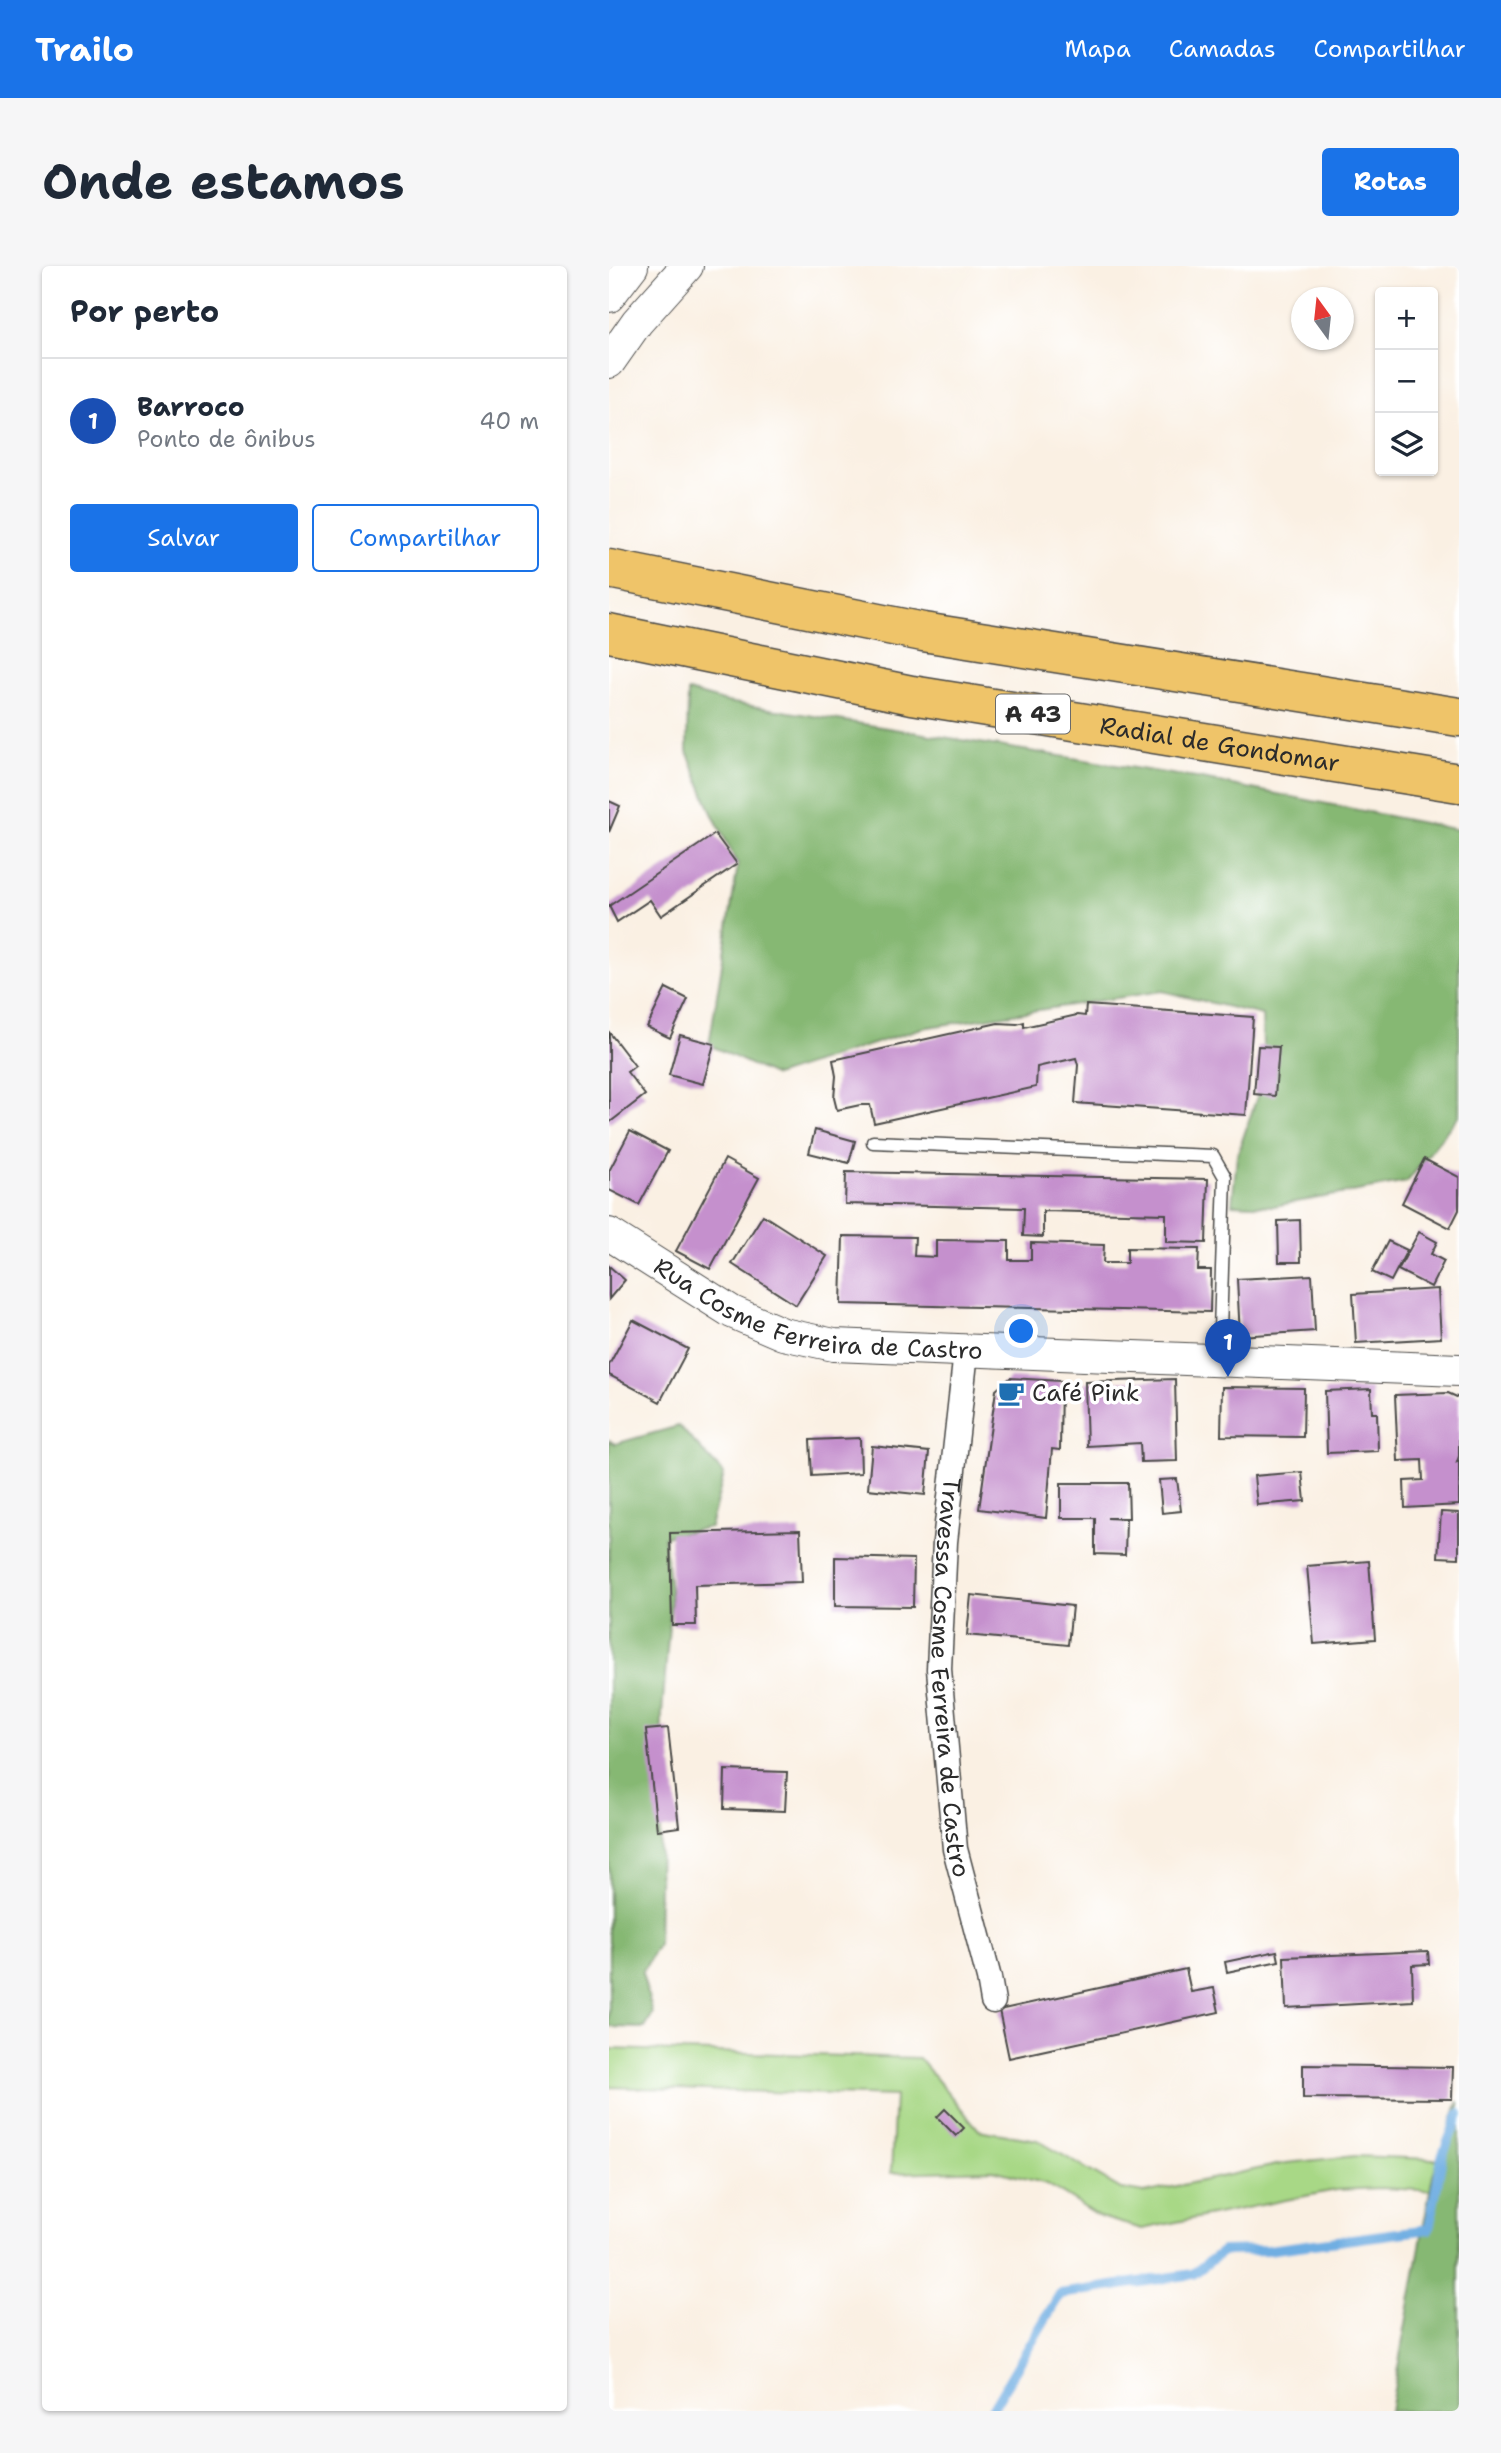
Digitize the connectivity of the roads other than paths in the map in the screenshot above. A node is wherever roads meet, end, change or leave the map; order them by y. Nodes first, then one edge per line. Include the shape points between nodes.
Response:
1 (632, 266) edge
2 (687, 266) edge
3 (609, 296) edge
4 (609, 362) edge
5 (615, 571) edge
6 (609, 633) edge
7 (1459, 717) edge
8 (1459, 783) edge
9 (873, 1142) dead end
10 (609, 1234) edge
11 (966, 1352) junction
12 (1219, 1362) junction
13 (1459, 1370) edge
14 (993, 2001) dead end

1 - 3 street
2 - 4 street
5 - 7 highway via 923,632
6 - 8 highway, Radial de Gondomar / A 43 via 912,695
9 - 12 lane via 1213,1156 1225,1178
10 - 11 street, Rua Cosme Ferreira de Castro via 732,1312 783,1334 835,1345
11 - 12 street, Rua Cosme Ferreira de Castro
11 - 14 street, Travessa Cosme Ferreira de Castro via 946,1542 939,1669 955,1849
12 - 13 street, Rua Cosme Ferreira de Castro

